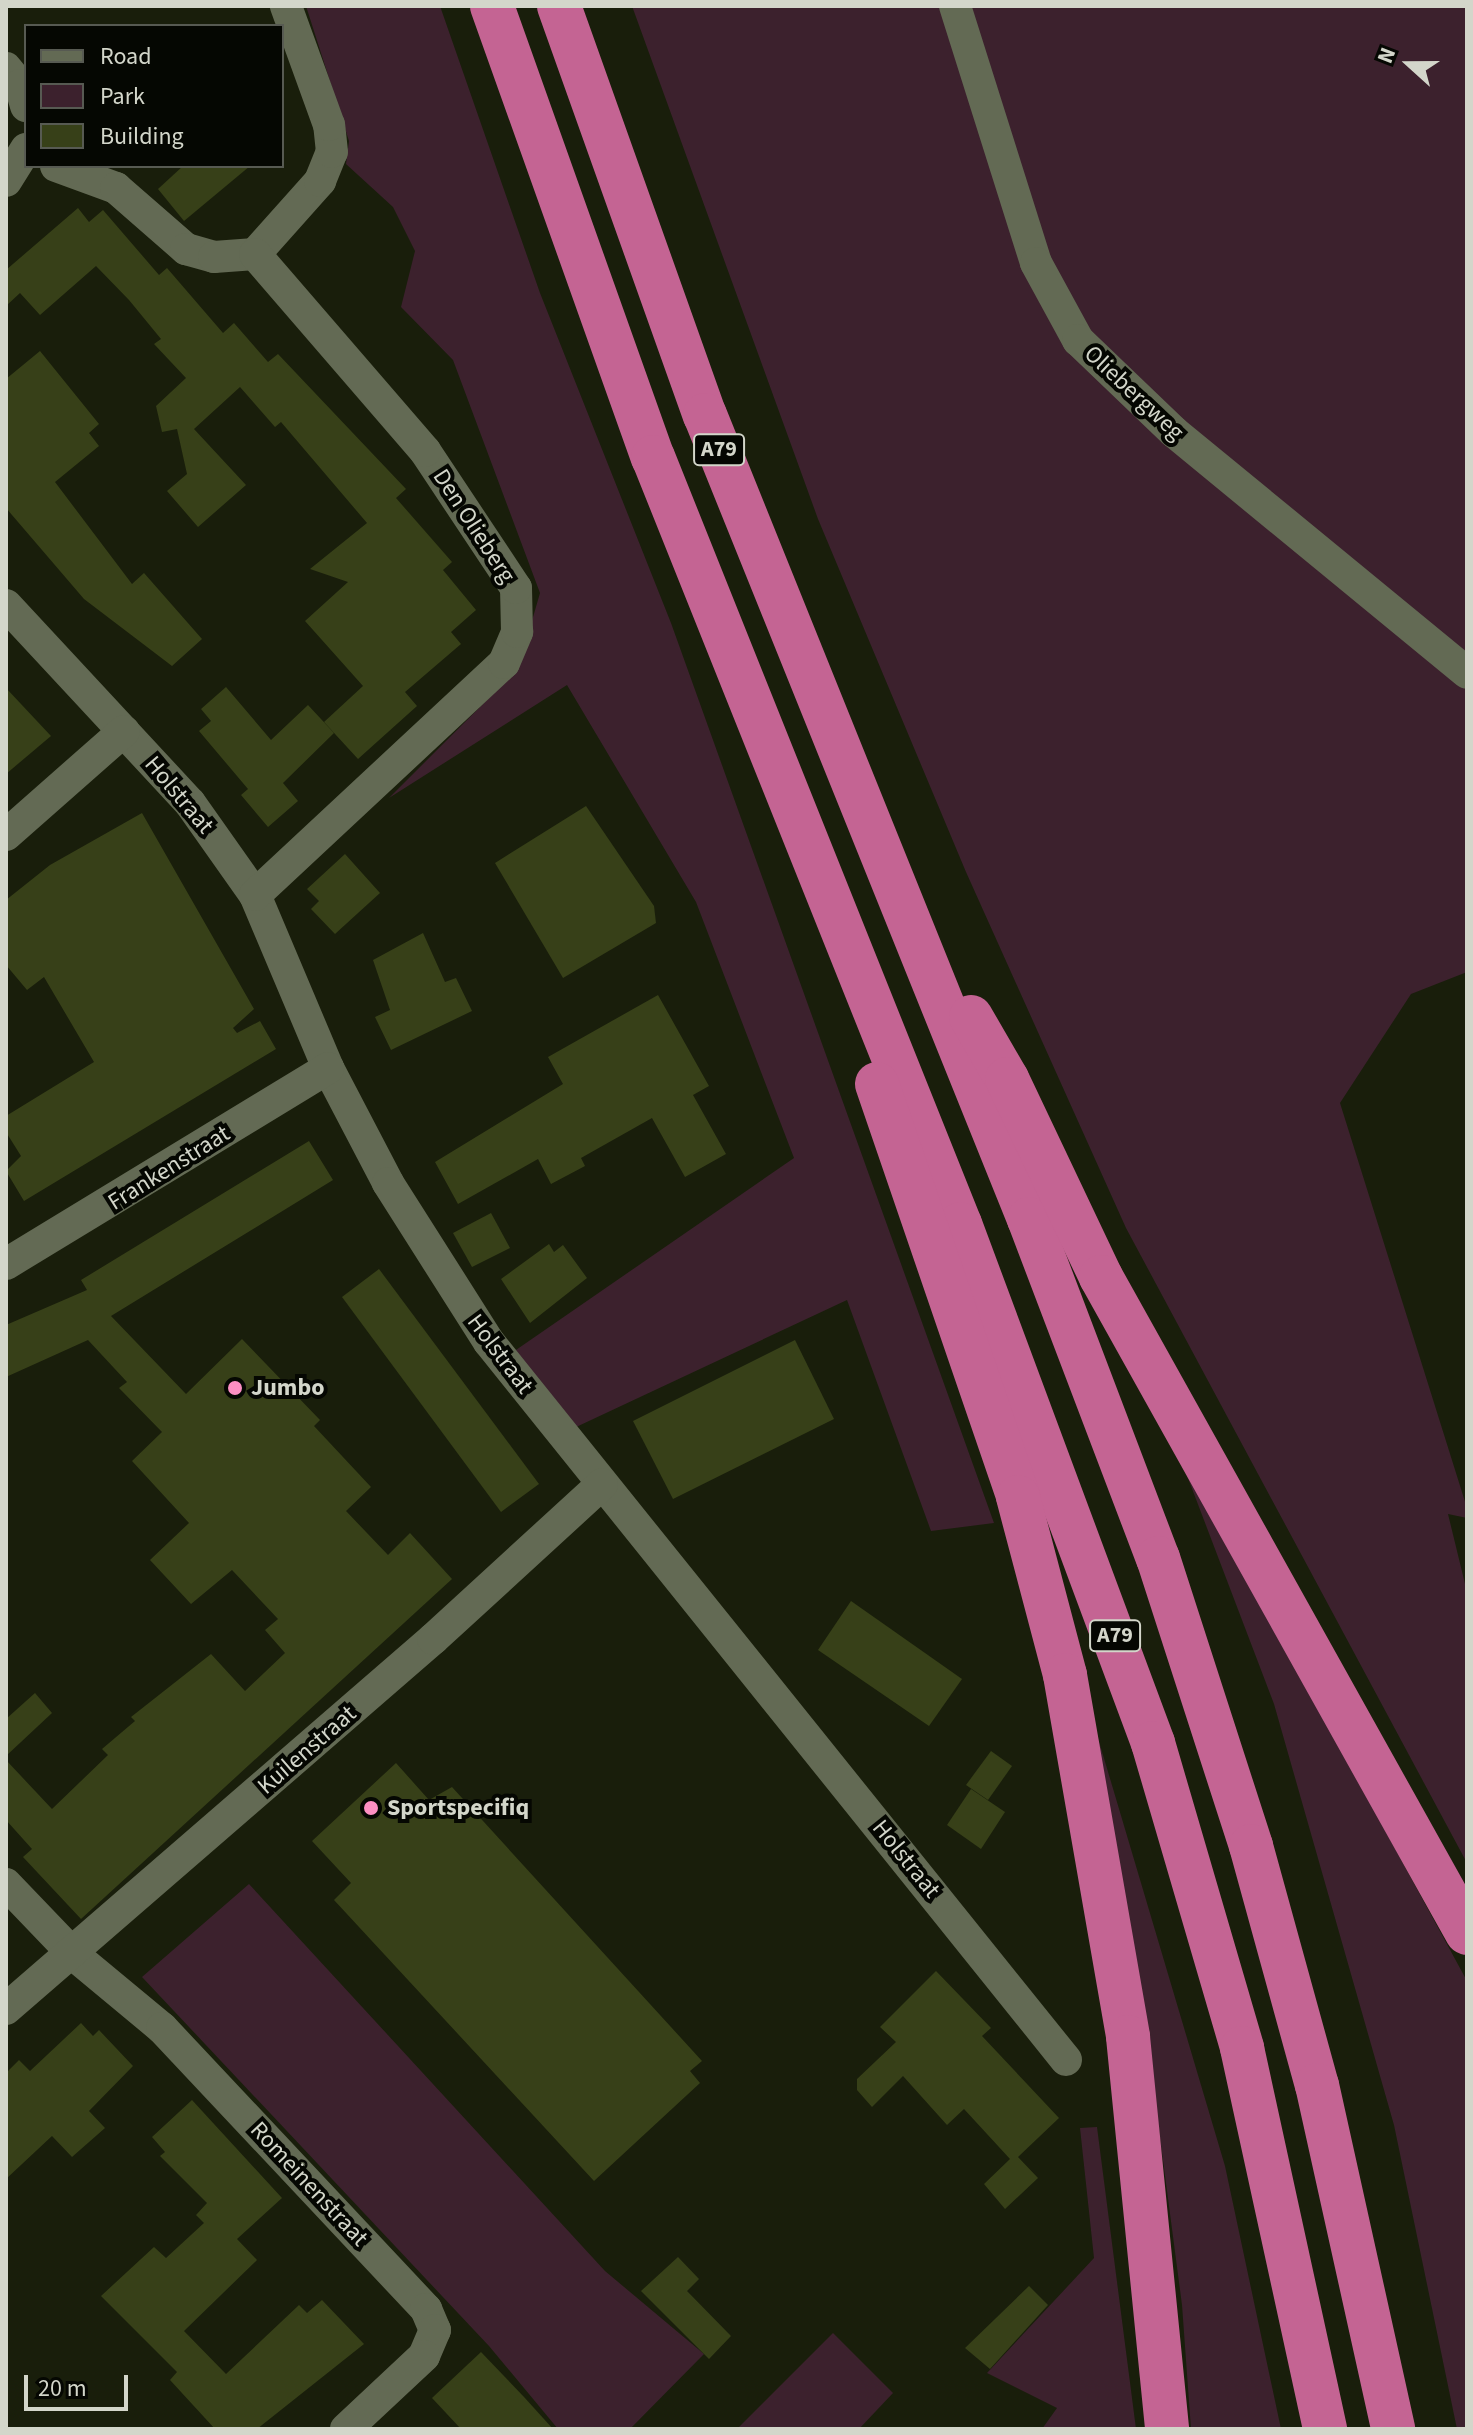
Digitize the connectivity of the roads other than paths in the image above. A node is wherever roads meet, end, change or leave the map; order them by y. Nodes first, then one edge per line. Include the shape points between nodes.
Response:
1 (286, 6) edge
2 (492, 6) edge
3 (559, 6) edge
4 (955, 6) edge
5 (6, 68) edge
6 (24, 99) edge
7 (61, 168) edge
8 (255, 254) junction
9 (6, 605) edge
10 (1467, 673) edge
11 (124, 731) junction
12 (6, 835) edge
13 (817, 870) junction
14 (894, 888) junction
15 (255, 895) junction
16 (328, 1068) junction
17 (6, 1264) edge
18 (602, 1484) junction
19 (6, 1884) edge
20 (1467, 1933) edge
21 (74, 1955) junction
22 (6, 2009) edge
23 (1066, 2060) dead end
24 (346, 2429) edge
25 (1167, 2429) edge
26 (1325, 2429) edge
27 (1393, 2429) edge

1 - 8 street via 329,125 332,152 320,181
2 - 13 highway, A79 via 653,457
3 - 14 highway, A79 via 705,415
4 - 10 street, Oliebergweg via 1036,263 1078,340 1164,423
5 - 6 street
7 - 8 street via 116,188 186,249 214,257
8 - 15 street, Den Olieberg via 425,451 516,588 517,632 504,663
9 - 11 street, Holstraat
11 - 12 street
11 - 15 street, Holstraat via 190,803
13 - 25 highway, A79 via 888,1124 1018,1497 1065,1675 1128,2037
13 - 26 highway, A79 via 1069,1503 1153,1743 1245,2062
14 - 20 highway, A79 via 1007,1079 1101,1277
14 - 27 highway, A79 via 1029,1219 1168,1588 1251,1846 1317,2085
15 - 16 street, Holstraat
16 - 17 street, Frankenstraat
16 - 18 street, Holstraat via 434,1264
18 - 21 street, Kuilenstraat
18 - 23 street, Holstraat
19 - 21 street
21 - 22 street, Kuilenstraat
21 - 24 street, Romeinenstraat via 162,2028 433,2320 424,2356

